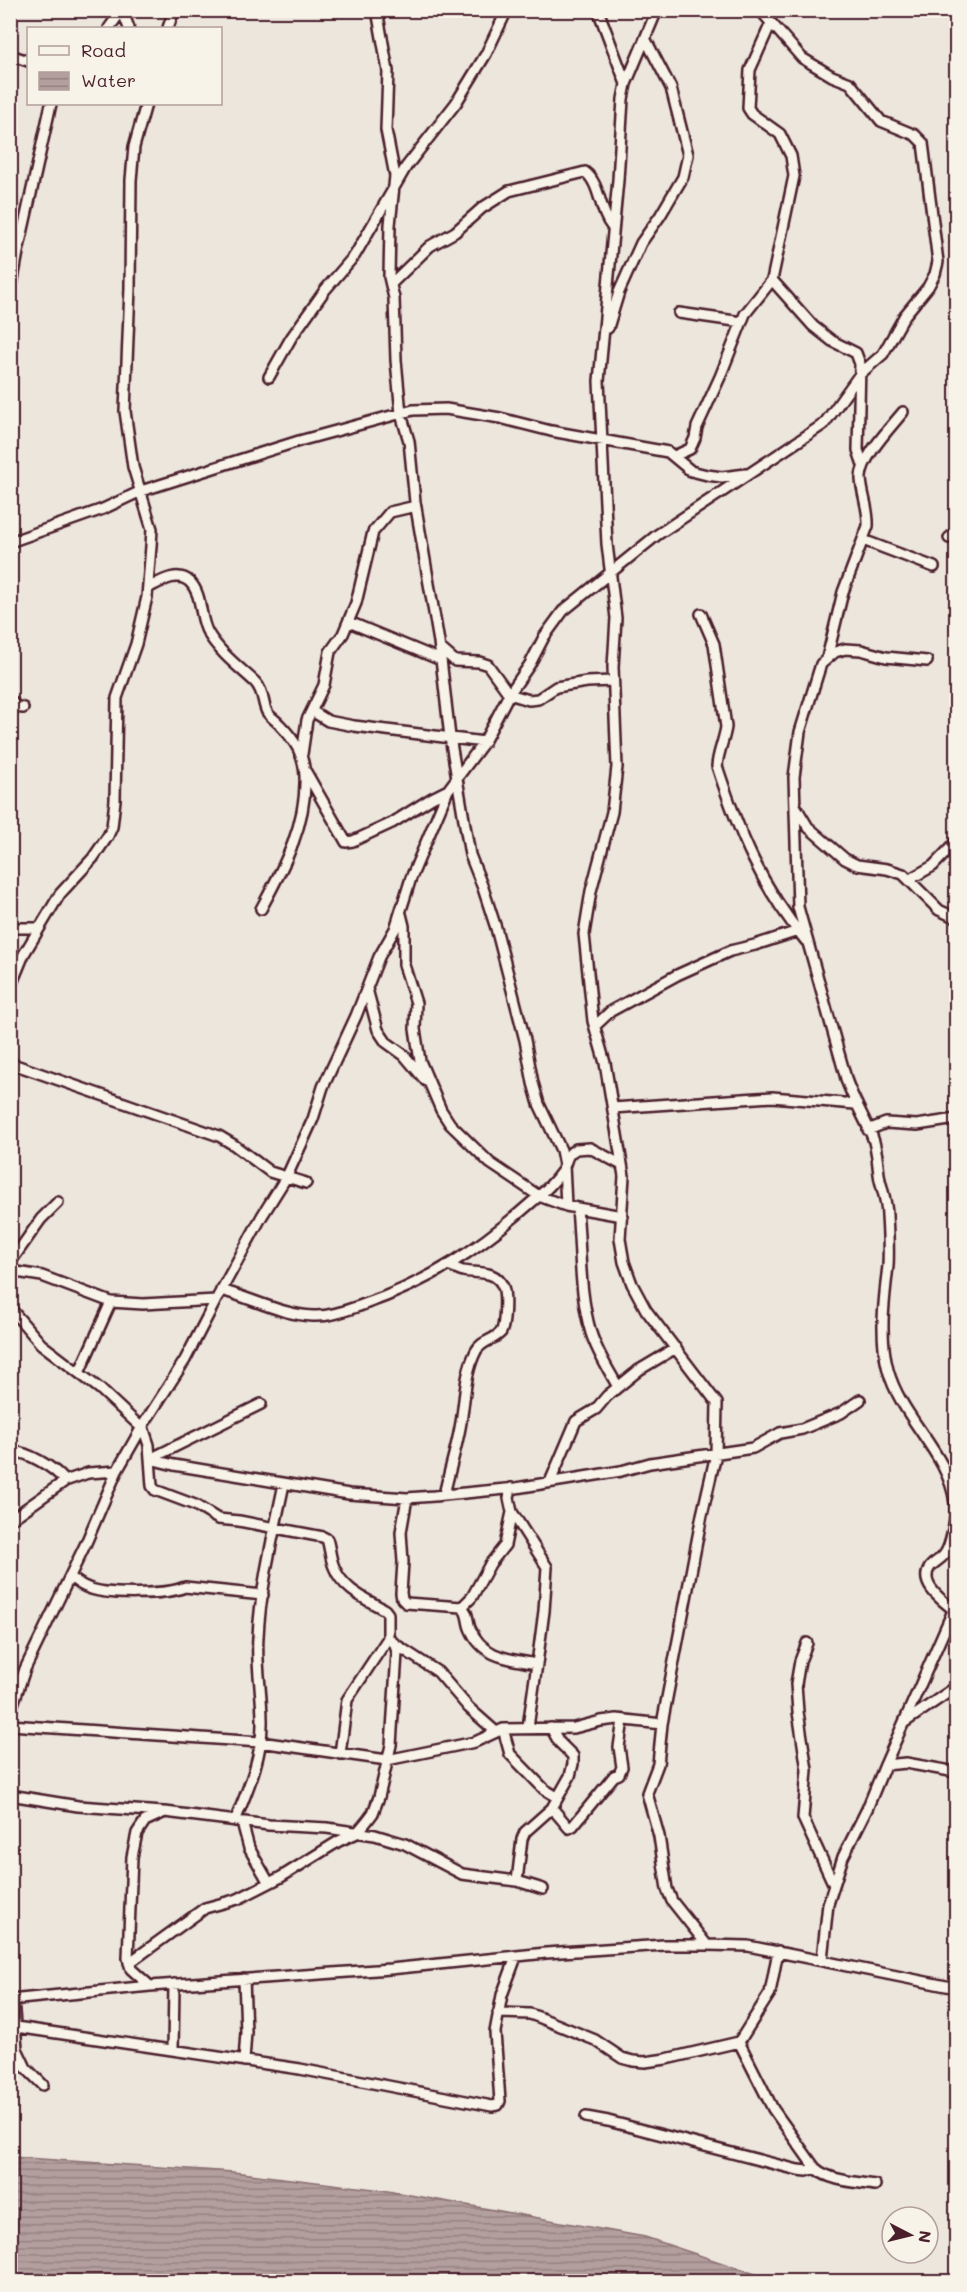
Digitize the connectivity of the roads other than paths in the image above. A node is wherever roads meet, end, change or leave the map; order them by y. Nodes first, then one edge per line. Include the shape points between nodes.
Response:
1 (174, 10) edge
2 (377, 10) edge
3 (507, 10) edge
4 (598, 10) edge
5 (657, 10) edge
6 (760, 10) edge
7 (771, 23) junction
8 (111, 27) edge
9 (129, 27) edge
10 (168, 27) edge
11 (646, 40) junction
12 (10, 55) edge
13 (27, 61) edge
14 (626, 84) junction
15 (51, 105) edge
16 (146, 105) edge
17 (395, 185) junction
18 (612, 227) junction
19 (772, 280) junction
20 (391, 284) junction
21 (10, 296) edge
22 (680, 313) dead end
23 (742, 322) junction
24 (602, 344) junction
25 (860, 374) junction
26 (269, 377) dead end
27 (903, 412) dead end
28 (401, 414) junction
29 (603, 441) junction
30 (674, 456) junction
31 (863, 465) junction
32 (746, 474) junction
33 (141, 491) junction
34 (416, 506) junction
35 (863, 540) junction
36 (10, 542) edge
37 (934, 567) dead end
38 (611, 574) junction
39 (148, 588) junction
40 (701, 614) dead end
41 (349, 622) junction
42 (440, 648) junction
43 (827, 658) junction
44 (441, 660) junction
45 (927, 661) dead end
46 (613, 681) junction
47 (509, 693) junction
48 (10, 700) edge
49 (23, 708) dead end
50 (312, 711) junction
51 (450, 737) junction
52 (483, 742) junction
53 (302, 757) junction
54 (303, 768) junction
55 (457, 776) junction
56 (448, 790) junction
57 (794, 802) junction
58 (957, 842) edge
59 (910, 879) junction
60 (261, 909) dead end
61 (401, 914) junction
62 (957, 918) edge
63 (10, 928) edge
64 (38, 928) junction
65 (798, 931) junction
66 (809, 944) junction
67 (10, 988) edge
68 (367, 989) junction
69 (595, 1026) junction
70 (10, 1063) edge
71 (431, 1087) junction
72 (855, 1104) junction
73 (613, 1108) junction
74 (957, 1119) edge
75 (868, 1130) junction
76 (564, 1165) junction
77 (622, 1165) junction
78 (287, 1176) junction
79 (306, 1183) dead end
80 (538, 1196) junction
81 (58, 1202) dead end
82 (566, 1206) junction
83 (577, 1209) junction
84 (622, 1215) junction
85 (10, 1263) edge
86 (450, 1266) junction
87 (10, 1271) edge
88 (221, 1290) junction
89 (216, 1300) junction
90 (111, 1302) junction
91 (10, 1308) edge
92 (676, 1348) junction
93 (78, 1373) junction
94 (618, 1387) junction
95 (860, 1400) dead end
96 (261, 1404) dead end
97 (142, 1427) junction
98 (10, 1452) edge
99 (716, 1454) junction
100 (150, 1459) junction
101 (117, 1471) junction
102 (65, 1480) junction
103 (550, 1482) junction
104 (284, 1484) junction
105 (511, 1488) junction
106 (444, 1495) junction
107 (407, 1498) junction
108 (512, 1512) junction
109 (10, 1520) edge
110 (275, 1527) junction
111 (70, 1577) junction
112 (263, 1595) junction
113 (462, 1607) junction
114 (955, 1607) edge
115 (392, 1641) junction
116 (807, 1642) dead end
117 (537, 1664) junction
118 (957, 1687) edge
119 (10, 1713) edge
120 (624, 1720) junction
121 (903, 1723) junction
122 (662, 1724) junction
123 (10, 1725) edge
124 (528, 1727) junction
125 (551, 1728) junction
126 (499, 1730) junction
127 (260, 1743) junction
128 (340, 1754) junction
129 (387, 1760) junction
130 (885, 1765) junction
131 (957, 1772) edge
132 (10, 1796) edge
133 (557, 1797) junction
134 (552, 1808) junction
135 (165, 1812) junction
136 (373, 1813) junction
137 (239, 1821) junction
138 (357, 1833) junction
139 (375, 1835) junction
140 (517, 1881) junction
141 (269, 1883) junction
142 (833, 1883) junction
143 (543, 1889) dead end
144 (707, 1945) junction
145 (778, 1951) junction
146 (516, 1956) junction
147 (822, 1959) junction
148 (129, 1963) junction
149 (244, 1979) junction
150 (174, 1984) junction
151 (150, 1986) junction
152 (957, 1988) edge
153 (12, 2000) edge
154 (498, 2013) junction
155 (16, 2027) junction
156 (739, 2042) junction
157 (173, 2050) junction
158 (244, 2061) junction
159 (43, 2085) dead end
160 (586, 2117) dead end
161 (815, 2168) junction
162 (875, 2185) dead end

1 - 10 street
2 - 17 street via 388,71 385,116
3 - 17 street via 456,103
4 - 14 street
5 - 11 street
6 - 7 street
7 - 19 street via 750,70 748,108 780,134 793,165
7 - 25 street via 802,58 850,83 881,121 923,142 937,244 935,274 883,354
8 - 9 street via 122,10
11 - 14 street
11 - 24 street via 671,87 688,155 683,177 641,243
12 - 13 street
14 - 18 street
15 - 21 street
16 - 33 street via 130,180 125,411 133,467
17 - 20 street via 388,245
17 - 26 street via 355,255 291,338
18 - 20 street via 585,172 537,183 509,191 482,208 455,232 430,246
18 - 24 street
19 - 23 street
19 - 25 street via 813,326 856,353
20 - 28 street
22 - 23 street
23 - 30 street via 697,427 694,443
24 - 29 street via 599,381
25 - 31 street via 858,450
25 - 32 street via 824,424
27 - 31 street
28 - 29 street via 446,409
28 - 33 street via 299,441
28 - 34 street via 409,441
29 - 30 street
29 - 38 street
30 - 32 street via 692,471 707,475
31 - 35 street via 861,481 868,526
32 - 38 street via 657,535
33 - 36 street
33 - 39 street via 152,529
34 - 41 street via 390,512 373,532
34 - 42 street
35 - 37 street
35 - 43 street via 843,592
38 - 46 street via 616,618
38 - 47 street via 558,616
39 - 53 street via 177,576 189,581 207,632 257,684 268,713 297,744
39 - 64 street via 136,644 117,698 112,826 102,845 60,894
40 - 65 street via 714,644 726,728 717,766 759,873
41 - 44 street
41 - 50 street via 330,652 324,686
42 - 44 street
42 - 47 street via 455,661 488,665
43 - 45 street via 845,649
43 - 57 street via 821,664 800,732
44 - 51 street
46 - 47 street via 556,687 538,699
46 - 69 street via 617,767 612,812 585,921 584,948
47 - 52 street
48 - 49 street
50 - 51 street via 328,720 354,726
50 - 53 street
51 - 52 street
51 - 55 street
52 - 55 street
53 - 54 street
54 - 56 street via 346,842 392,823
54 - 60 street via 302,817 284,866
55 - 56 street
55 - 76 street via 470,855 496,928 539,1104 555,1133
56 - 61 street via 411,878
57 - 59 street via 808,827 844,859 896,871
57 - 66 street via 798,907
58 - 59 street via 933,866
59 - 62 street via 939,910
61 - 68 street
61 - 71 street via 404,965 416,1003 417,1044
63 - 64 street
64 - 67 street
65 - 66 street
65 - 69 street via 730,951 694,967 611,1011
66 - 72 street
68 - 71 street via 378,1030
68 - 78 street
69 - 73 street
70 - 78 street via 219,1136 270,1172
71 - 80 street via 450,1124 490,1163
72 - 73 street via 772,1097
72 - 75 street
73 - 77 street
74 - 75 street via 917,1125 886,1123
75 - 114 street via 878,1156 887,1213 884,1351 896,1390 943,1466 956,1503 947,1551 927,1574 931,1589
76 - 77 street via 576,1149 590,1148
76 - 80 street
76 - 82 street
77 - 84 street
78 - 79 street
78 - 88 street
80 - 82 street
80 - 86 street
81 - 85 street
82 - 83 street
83 - 84 street
83 - 94 street via 588,1318
84 - 92 street via 620,1239 632,1284 658,1328
86 - 88 street via 384,1298 326,1316 294,1314
86 - 106 street via 496,1277 504,1297 503,1328 482,1343 471,1367
87 - 90 street via 42,1276
88 - 89 street
89 - 90 street
89 - 97 street
90 - 93 street
91 - 93 street via 41,1344
92 - 94 street
92 - 99 street via 717,1403
93 - 97 street
94 - 103 street via 596,1409 576,1421
95 - 99 street via 841,1413 802,1429 780,1432 753,1448
96 - 100 street
97 - 100 street
97 - 101 street
98 - 102 street via 28,1455 58,1471
99 - 103 street
99 - 122 street
100 - 104 street
100 - 110 street via 155,1490 219,1519
101 - 102 street
101 - 111 street
102 - 109 street
103 - 105 street
104 - 107 street
104 - 110 street
105 - 106 street
105 - 108 street
106 - 107 street
107 - 113 street via 402,1532 402,1599 406,1603
108 - 113 street via 505,1545
108 - 117 street via 547,1567
110 - 112 street
110 - 115 street via 327,1539 334,1569 344,1582 356,1595 388,1614
111 - 112 street via 87,1588 108,1592 173,1592 185,1587
111 - 119 street via 25,1669
112 - 127 street via 258,1638
113 - 117 street via 470,1629 486,1650 497,1657
114 - 121 street
115 - 126 street via 438,1672 469,1708
115 - 128 street via 346,1700
115 - 129 street via 397,1663 393,1735
116 - 142 street via 796,1684 807,1770 803,1818
117 - 124 street
118 - 121 street
120 - 122 street
120 - 125 street
120 - 134 street via 619,1774 573,1826 569,1827
121 - 130 street
122 - 144 street via 658,1764 648,1800 659,1836 667,1889
123 - 127 street
124 - 125 street
124 - 126 street
125 - 133 street via 573,1756 570,1776
126 - 129 street via 475,1742
126 - 133 street via 510,1754
127 - 128 street
127 - 137 street
128 - 129 street
129 - 136 street
130 - 131 street via 906,1763
130 - 142 street
132 - 135 street
133 - 134 street
134 - 140 street via 525,1832
135 - 137 street
135 - 148 street via 145,1821 137,1833 132,1857
136 - 138 street
136 - 139 street
137 - 138 street
137 - 141 street
138 - 139 street
138 - 141 street
139 - 140 street via 405,1844 462,1874
140 - 143 street
141 - 148 street via 238,1899 205,1908
142 - 147 street
144 - 145 street
144 - 146 street
145 - 147 street
145 - 156 street via 770,1993
146 - 149 street
146 - 154 street
147 - 152 street
148 - 151 street
149 - 150 street
149 - 158 street
150 - 151 street
150 - 157 street
151 - 153 street
153 - 155 street
154 - 156 street via 530,2014 595,2040 633,2061 666,2059
154 - 158 street via 498,2105
155 - 157 street
155 - 159 street via 16,2049 26,2068
156 - 161 street via 773,2109
157 - 158 street
160 - 161 street via 798,2170
161 - 162 street via 833,2177

